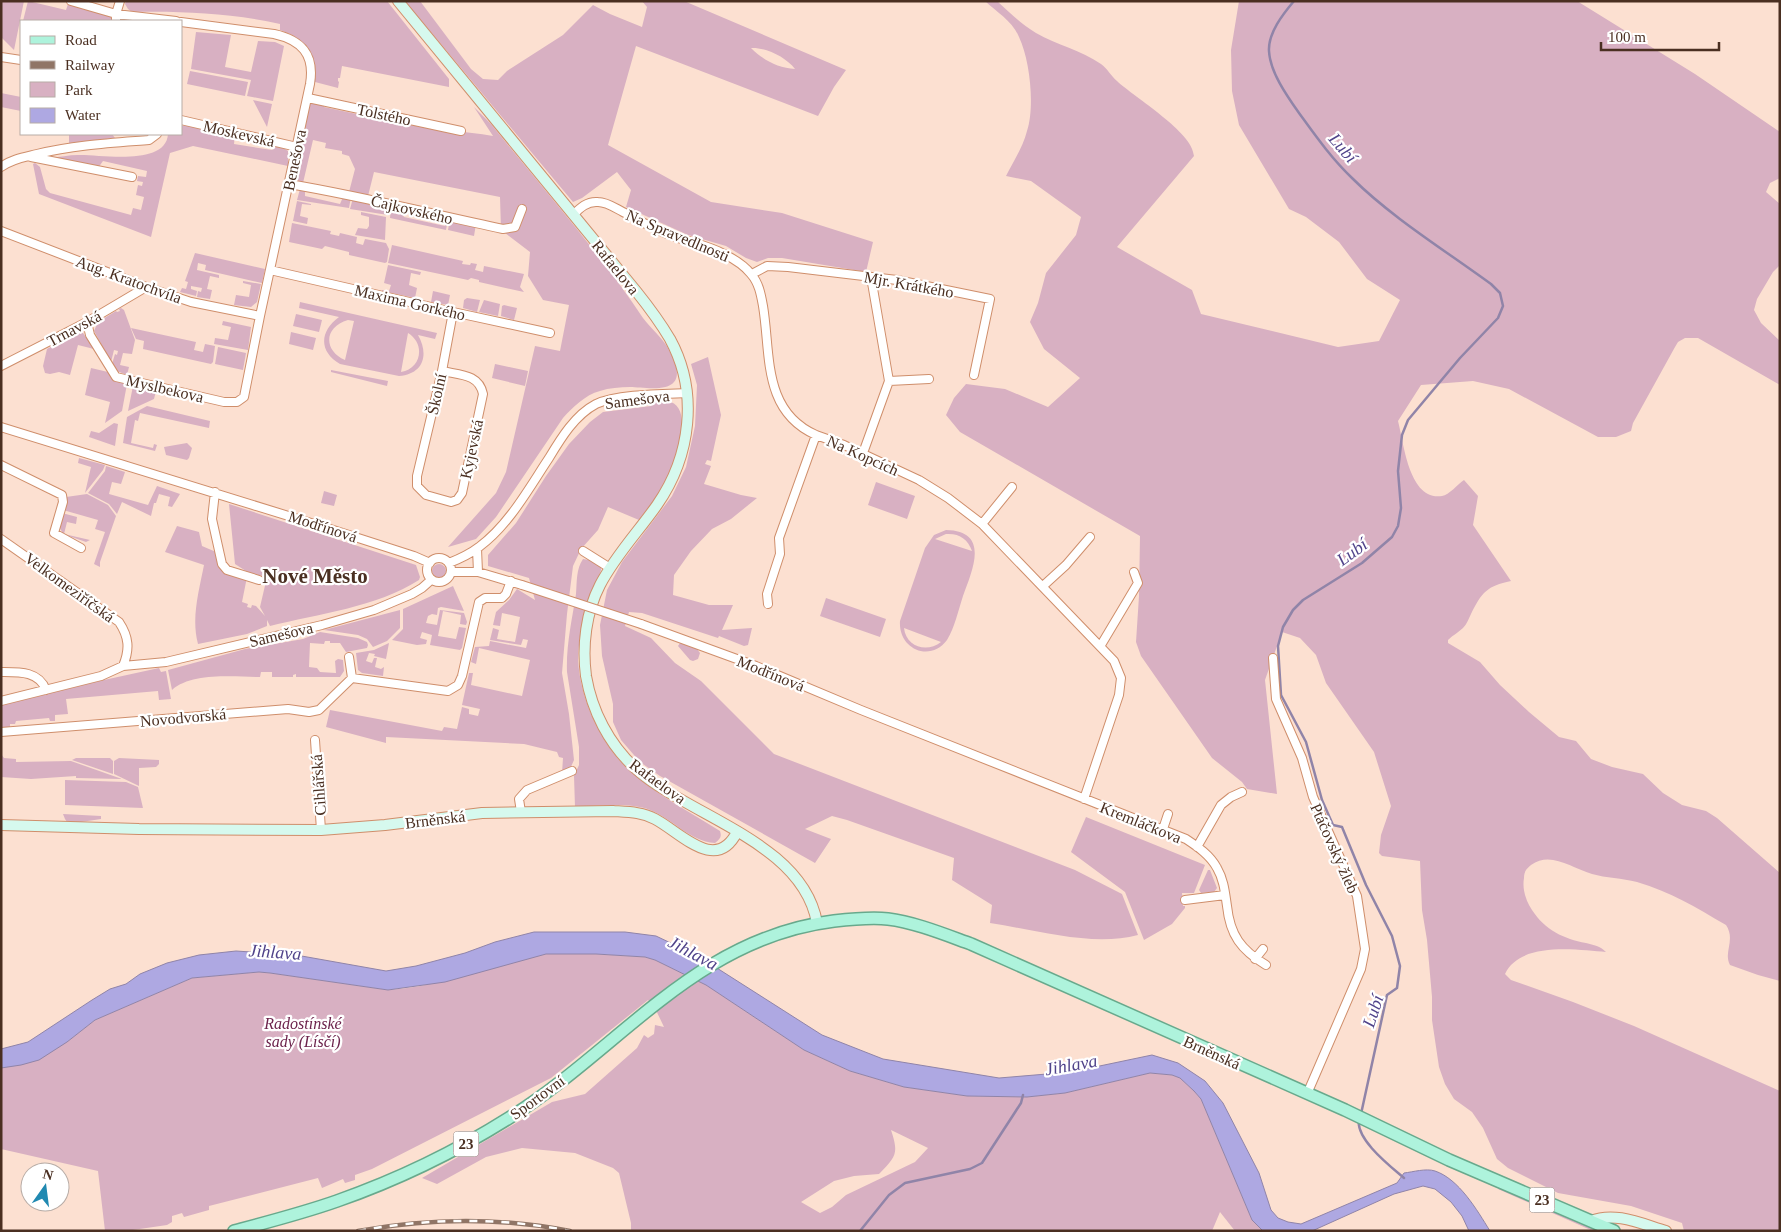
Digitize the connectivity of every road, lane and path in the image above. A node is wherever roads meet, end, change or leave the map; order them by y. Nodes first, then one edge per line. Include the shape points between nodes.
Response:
1 (71, 1) edge
2 (120, 1) edge
3 (398, 1) edge
4 (116, 17) edge
5 (161, 20) edge
6 (182, 22) edge
7 (1, 57) edge
8 (20, 60) edge
9 (308, 98) junction
10 (182, 120) edge
11 (461, 131) dead end
12 (156, 135) edge
13 (297, 147) junction
14 (29, 156) junction
15 (1, 167) edge
16 (132, 177) dead end
17 (289, 184) junction
18 (522, 208) dead end
19 (573, 215) junction
20 (1, 230) edge
21 (270, 270) junction
22 (752, 274) junction
23 (871, 277) junction
24 (146, 288) junction
25 (453, 312) junction
26 (260, 316) junction
27 (87, 322) junction
28 (550, 333) dead end
29 (1, 366) edge
30 (442, 371) junction
31 (974, 375) dead end
32 (929, 379) dead end
33 (889, 381) junction
34 (687, 393) junction
35 (244, 397) joint
36 (1, 427) edge
37 (816, 435) junction
38 (863, 453) junction
39 (1, 465) edge
40 (417, 476) joint
41 (1012, 487) dead end
42 (216, 492) junction
43 (982, 524) junction
44 (1090, 537) dead end
45 (1, 538) edge
46 (81, 548) dead end
47 (477, 549) junction
48 (583, 551) dead end
49 (430, 563) junction
50 (449, 563) junction
51 (610, 568) junction
52 (451, 572) junction
53 (478, 572) junction
54 (1134, 572) dead end
55 (258, 580) dead end
56 (431, 580) junction
57 (511, 582) junction
58 (1043, 586) junction
59 (768, 604) dead end
60 (1101, 645) junction
61 (349, 657) dead end
62 (1274, 658) dead end
63 (123, 666) junction
64 (1, 672) edge
65 (352, 678) junction
66 (46, 690) junction
67 (1, 701) edge
68 (1, 732) edge
69 (315, 740) dead end
70 (572, 771) dead end
71 (1242, 791) dead end
72 (1084, 798) junction
73 (520, 812) junction
74 (1168, 814) dead end
75 (1, 825) edge
76 (1162, 829) junction
77 (321, 830) junction
78 (737, 832) junction
79 (1197, 847) junction
80 (1225, 895) junction
81 (1185, 900) dead end
82 (817, 923) junction
83 (1263, 949) dead end
84 (1255, 959) junction
85 (1266, 966) dead end
86 (1307, 1094) junction
87 (1591, 1221) junction
88 (234, 1231) edge
89 (1614, 1231) edge
90 (1666, 1231) edge

1 - 4 street
2 - 4 street
3 - 19 main road, Rafaelova
4 - 5 street
6 - 9 street, Benešova via 274,34 293,40 304,49 311,62
7 - 8 street
9 - 11 street, Tolstého
9 - 13 street, Benešova
10 - 13 street, Moskevská
12 - 14 street via 148,140 84,145
13 - 17 street, Benešova
14 - 15 street
14 - 16 street
17 - 18 street, Čajkovského via 503,229 515,227
17 - 21 street, Benešova
19 - 22 street, Na Spravedlnosti via 590,202 603,202 670,235 722,252
19 - 34 main road, Rafaelova via 670,339 680,361
20 - 24 street, Aug. Kratochvíla
21 - 25 street, Maxima Gorkého
21 - 26 street, Benešova
22 - 23 street, Mjr. Krátkého via 767,266 777,266
22 - 37 street via 760,293 775,394 798,424
23 - 31 street, Mjr. Krátkého via 990,299
23 - 33 street
24 - 26 street, Aug. Kratochvíla via 191,302
24 - 27 street, Trnavská
25 - 28 street, Maxima Gorkého
25 - 30 street, Školní
26 - 35 street, Benešova
27 - 29 street, Trnavská
27 - 35 street, Myslbekova via 90,335 116,377 224,402 238,402
30 - 40 street, Školní
30 - 40 street, Kyjevská via 475,379 483,394 462,493 451,502 426,496 417,486
32 - 33 street
33 - 38 street
34 - 47 street, Samešova via 613,400 586,410 558,443 500,527
34 - 51 main road, Rafaelova via 686,432 675,472 657,504
36 - 42 street, Modřínová
37 - 38 street, Na Kopcích
37 - 59 street, Na Kopcích via 779,538 780,554 767,594
38 - 43 street, Na Kopcích via 919,480
39 - 46 street via 62,495 54,533
41 - 43 street
42 - 49 street, Modřínová
42 - 55 street via 212,519 222,564 227,570
43 - 58 street, Na Kopcích
44 - 58 street
45 - 63 street, Velkomeziříčská via 119,622 128,638
47 - 50 street, Samešova
47 - 53 street
48 - 51 street
49 - 50 street, Samešova via 439,559
49 - 56 street via 427,573
50 - 52 street
51 - 78 main road, Rafaelova via 593,604 586,630 585,651 588,684 603,726 620,752 642,773
52 - 53 street, Modřínová
52 - 56 street, Samešova via 448,579 441,582
53 - 57 street, Modřínová
54 - 60 street via 1138,583
56 - 63 street, Samešova via 412,594 374,610 322,625 166,662
57 - 65 street via 502,598 485,598 479,602 458,685 448,691
57 - 72 street, Modřínová, bridge via 756,666
58 - 60 street, Na Kopcích
60 - 72 street, Na Kopcích via 1114,661 1121,686
61 - 65 street
62 - 86 street, Ptáčovský žleb via 1276,698 1302,758 1313,797 1357,896 1365,949 1362,970
63 - 66 street via 101,676
64 - 66 street via 29,674 44,682
65 - 68 street, Novodvorská via 319,710 309,712 288,708
66 - 67 street
69 - 77 street, Cihlářská
70 - 73 street via 527,790 519,798
71 - 79 street, Kremláčkova via 1221,805
72 - 76 street, Kremláčkova
73 - 77 main road, Brněnská
73 - 78 main road, Brněnská via 613,811 641,814 656,819 698,847 712,850 724,848
74 - 76 street
75 - 77 main road, Brněnská
76 - 79 street, Kremláčkova
78 - 82 main road via 784,865 802,887
79 - 80 street, Kremláčkova via 1217,868
80 - 81 street
80 - 84 street, Kremláčkova via 1230,926 1237,940
82 - 86 main road, Brněnská / 23 via 890,919 971,944
82 - 88 main road, Sportovní / 23 via 778,933 731,952 692,976 546,1093 470,1142 395,1179 338,1201
83 - 84 street
84 - 85 street, Kremláčkova
86 - 87 main road, Brněnská / 23 via 1493,1180
87 - 89 main road, 23
87 - 90 main road via 1615,1217

